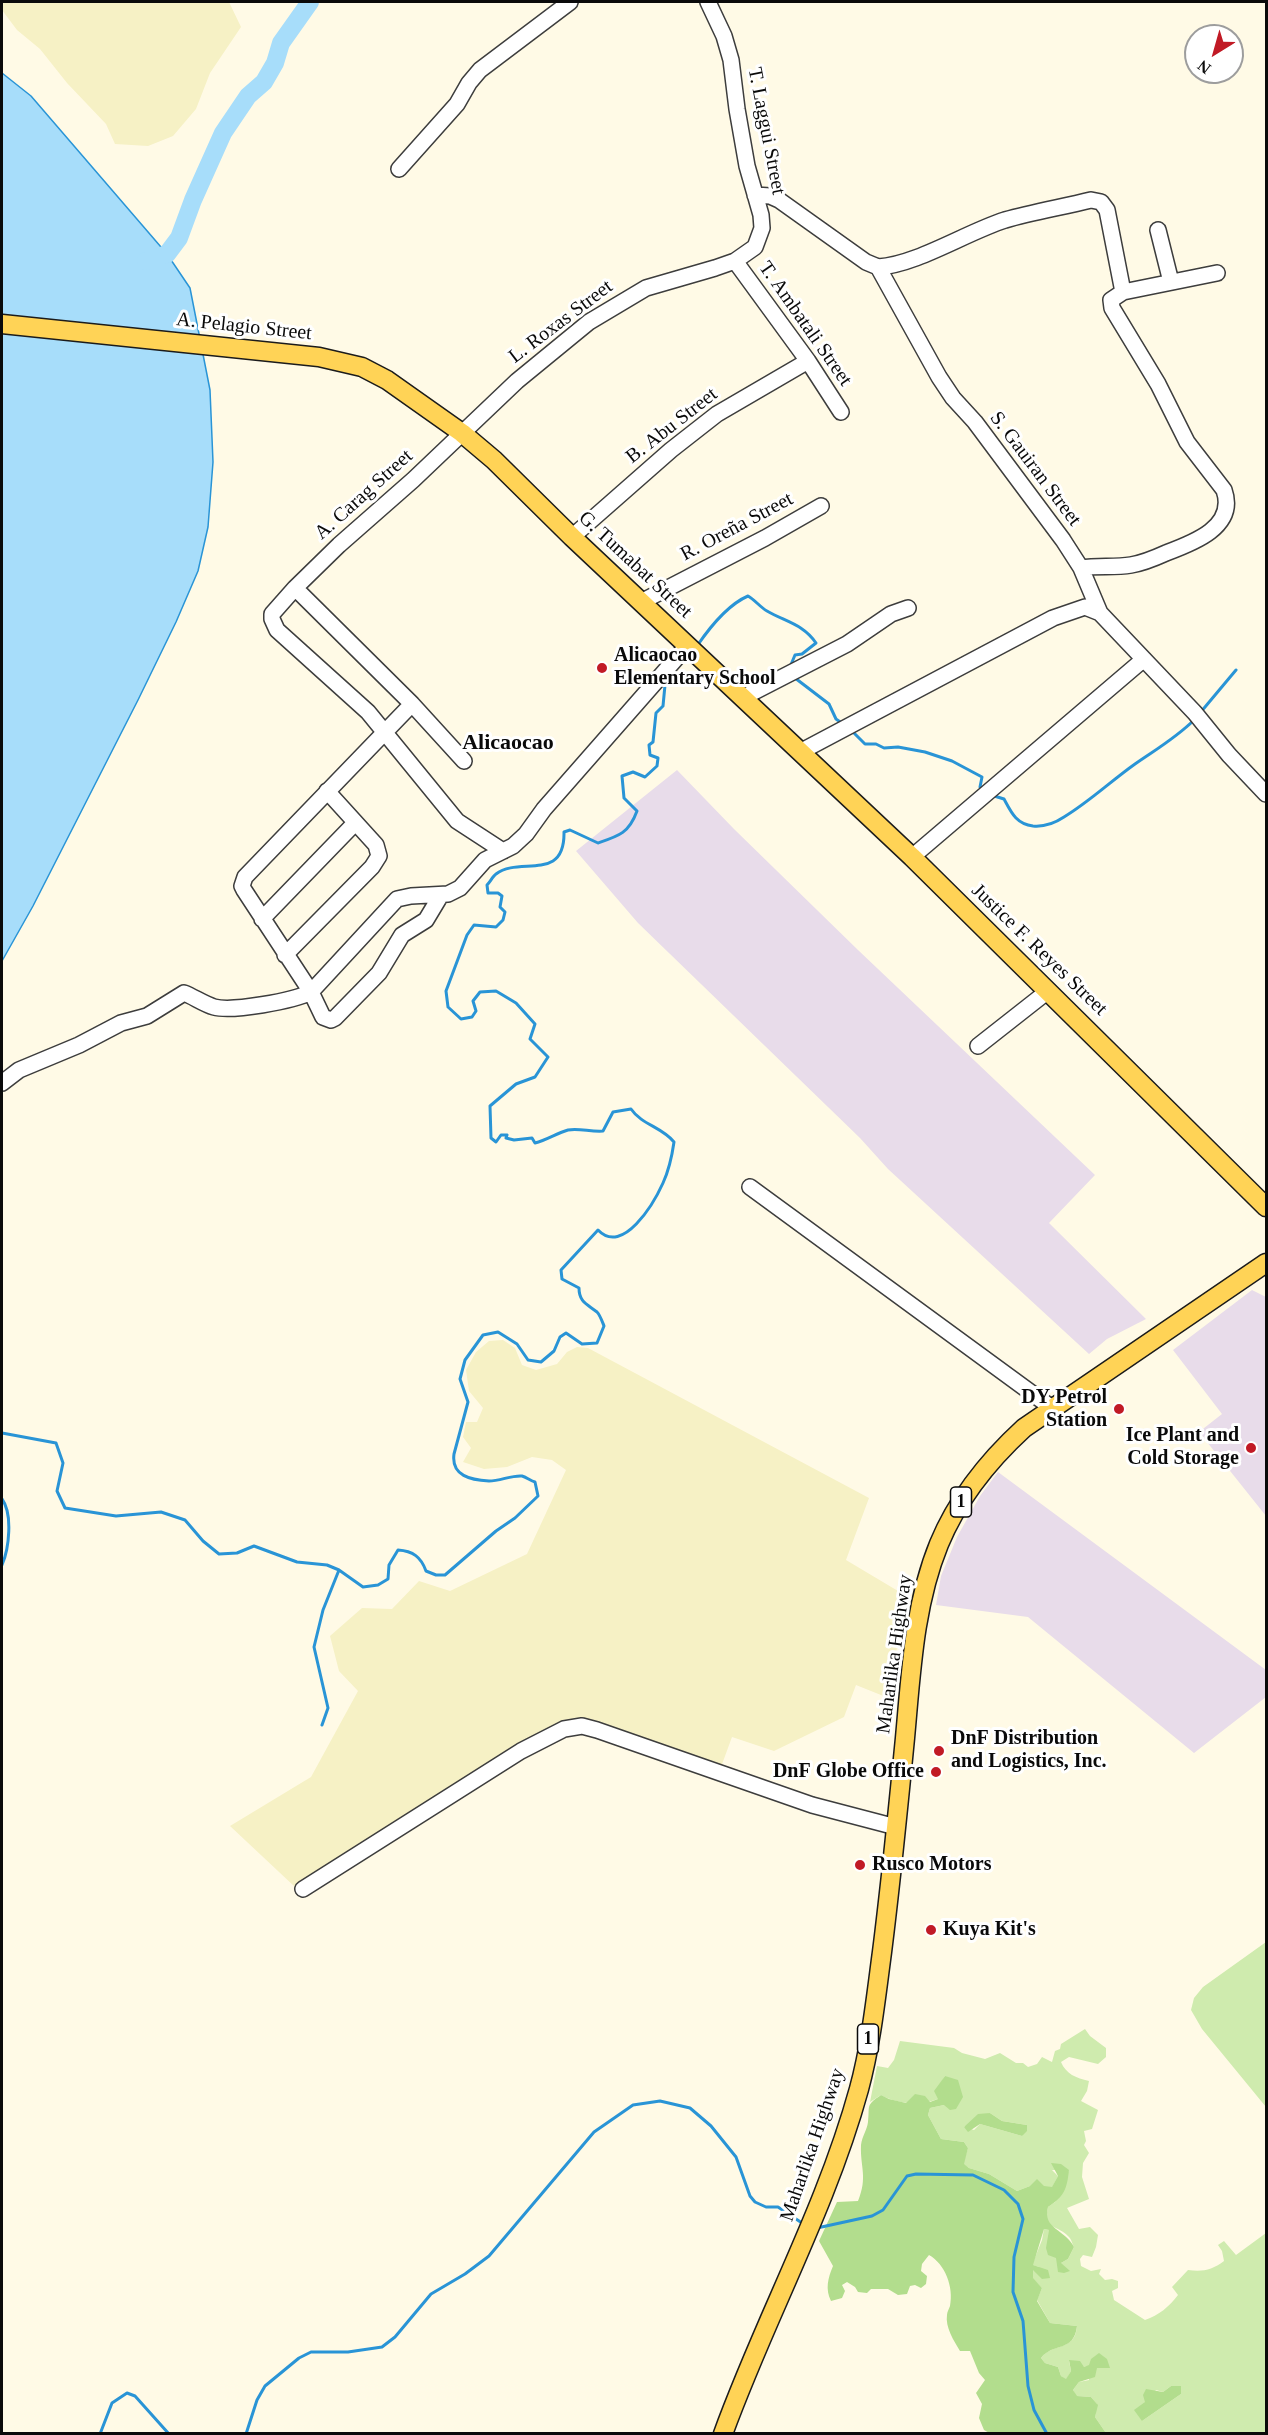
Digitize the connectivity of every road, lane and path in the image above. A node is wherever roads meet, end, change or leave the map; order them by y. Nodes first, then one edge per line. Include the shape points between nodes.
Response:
1 (570, 2) edge
2 (708, 2) edge
3 (399, 169) dead end
4 (755, 195) junction
5 (1158, 230) dead end
6 (735, 261) junction
7 (878, 267) junction
8 (1217, 273) dead end
9 (1171, 282) junction
10 (1123, 292) junction
11 (2, 324) edge
12 (808, 361) junction
13 (841, 412) dead end
14 (462, 433) junction
15 (821, 506) dead end
16 (572, 537) junction
17 (1081, 568) junction
18 (295, 588) junction
19 (641, 602) junction
20 (908, 608) dead end
21 (1100, 613) junction
22 (691, 649) junction
23 (1144, 659) junction
24 (742, 698) junction
25 (412, 705) junction
26 (777, 730) joint
27 (384, 733) junction
28 (800, 753) junction
29 (464, 761) dead end
30 (327, 791) junction
31 (1266, 794) edge
32 (355, 823) junction
33 (503, 851) junction
34 (912, 857) junction
35 (441, 895) junction
36 (262, 919) junction
37 (285, 954) junction
38 (1048, 991) junction
39 (311, 992) junction
40 (978, 1046) dead end
41 (2, 1083) edge
42 (750, 1187) dead end
43 (1266, 1207) edge
44 (1266, 1263) edge
45 (1052, 1408) junction
46 (896, 1827) junction
47 (303, 1889) dead end
48 (723, 2433) edge

1 - 3 street via 480,70 457,104
2 - 4 street, T. Laggui Street via 731,60 736,109
4 - 6 street, T. Laggui Street via 761,215 760,238 755,247
4 - 7 street via 779,200
5 - 9 street
6 - 12 street, T. Ambatali Street
6 - 14 street, L. Roxas Street via 646,288 607,309 517,381
7 - 10 street via 938,249 1005,220 1091,200 1101,202 1107,210
7 - 17 street, S. Gauiran Street via 948,392 975,422
8 - 9 street
9 - 10 street
10 - 17 street via 1111,300 1112,308 1158,384 1187,442 1224,490 1226,505 1221,521 1196,542 1135,564
11 - 14 main road, A. Pelagio Street via 319,357 362,367
12 - 13 street, T. Ambatali Street
12 - 16 street, B. Abu Street via 717,414
14 - 16 main road, G. Tumabat Street
14 - 18 street, A. Carag Street
15 - 19 street, R. Oreña Street
16 - 19 main road, G. Tumabat Street
17 - 21 street, S. Gauiran Street
18 - 25 street
18 - 27 street, A. Carag Street via 275,609 274,625 368,712
19 - 22 main road, G. Tumabat Street
20 - 24 street
21 - 23 street, S. Gauiran Street
21 - 28 street via 1085,607 1053,618
22 - 24 main road, G. Tumabat Street
22 - 33 street via 544,808 526,834
23 - 31 street, S. Gauiran Street
23 - 34 street
24 - 26 main road, G. Tumabat Street
25 - 27 street
25 - 29 street
26 - 28 main road, Justice F. Reyes Street
27 - 30 street
27 - 33 street, A. Carag Street via 457,821
28 - 34 main road, Justice F. Reyes Street
30 - 32 street
30 - 36 street via 245,877 242,886
32 - 36 street
32 - 37 street via 379,850 376,862
33 - 35 street via 478,866 460,888
34 - 38 main road, Justice F. Reyes Street
35 - 39 street via 397,899
35 - 39 street via 426,920 402,934 379,973 335,1018 323,1017
36 - 37 street
37 - 39 street
38 - 40 street
38 - 43 main road, Justice F. Reyes Street
39 - 41 street via 297,999 259,1005 215,1007 184,993 147,1016 121,1023 19,1070
42 - 45 street
44 - 45 main road, Maharlika Highway / 1
45 - 46 main road, Maharlika Highway / 1 via 1004,1447 975,1481 954,1513 930,1569 910,1678
46 - 47 street via 812,1805 597,1730 573,1727 521,1751
46 - 48 main road, Maharlika Highway / 1 via 878,1982 859,2088 824,2190

